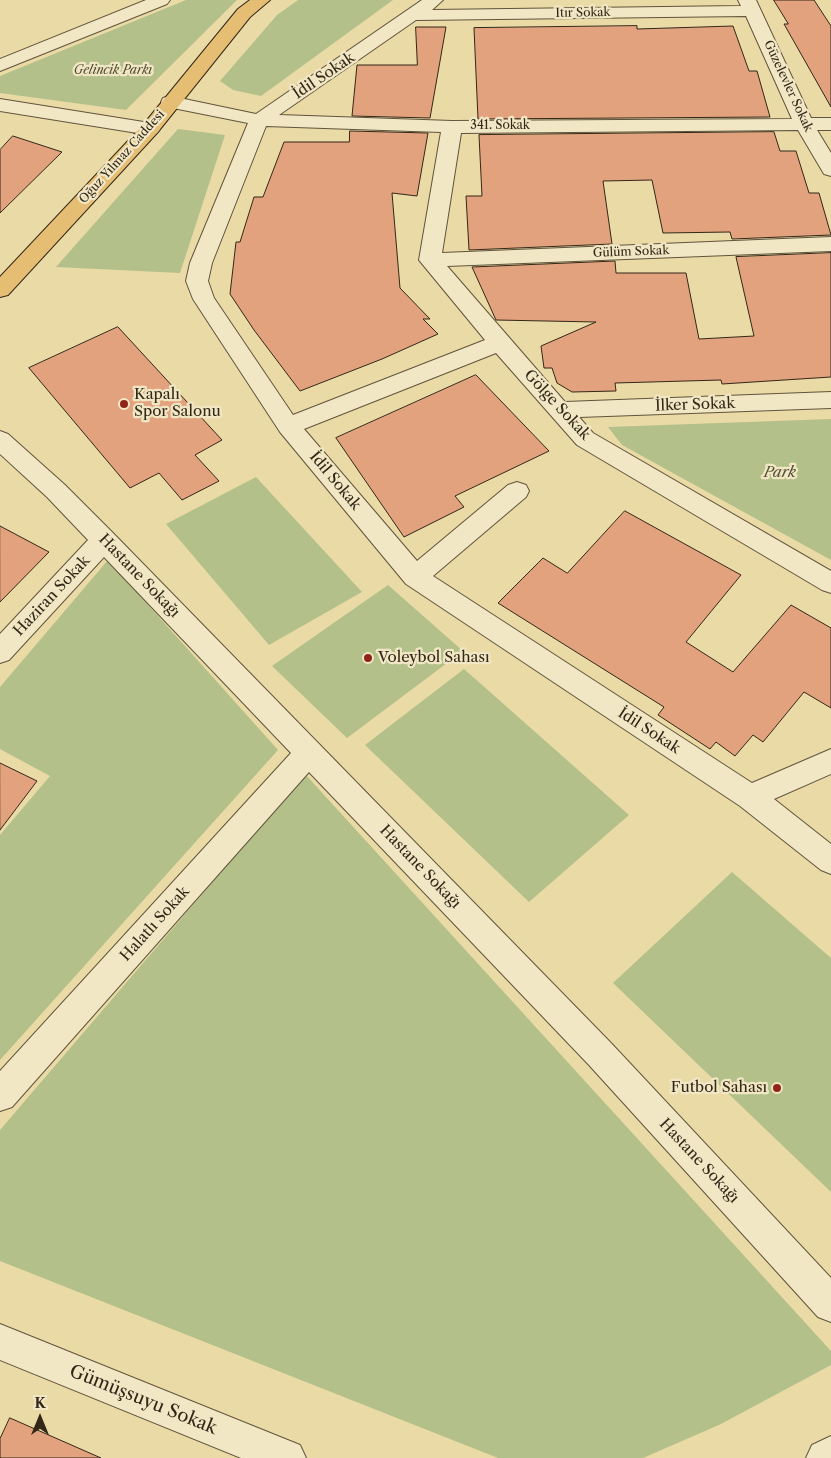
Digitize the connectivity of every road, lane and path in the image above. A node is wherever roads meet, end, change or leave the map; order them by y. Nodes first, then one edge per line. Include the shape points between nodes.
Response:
1 (161, 0) edge
2 (261, 0) edge
3 (434, 0) edge
4 (750, 5) edge
5 (414, 15) junction
6 (0, 66) edge
7 (170, 102) junction
8 (0, 105) edge
9 (259, 120) junction
10 (831, 124) edge
11 (805, 125) junction
12 (452, 126) junction
13 (150, 129) junction
14 (831, 170) edge
15 (831, 244) edge
16 (430, 260) junction
17 (0, 290) edge
18 (500, 343) junction
19 (831, 400) edge
20 (558, 410) junction
21 (288, 426) junction
22 (0, 440) edge
23 (517, 491) dead end
24 (104, 540) junction
25 (416, 577) junction
26 (831, 583) edge
27 (0, 652) edge
28 (309, 753) junction
29 (831, 761) edge
30 (750, 797) junction
31 (831, 861) edge
32 (0, 1095) edge
33 (831, 1304) edge
34 (0, 1342) edge
35 (831, 1456) edge
36 (286, 1458) edge
37 (825, 1458) edge

1 - 6 street
2 - 7 main road, Oğuz Yılmaz Caddesi via 244,12
3 - 5 street, İdil Sokak
4 - 5 street, Itır Sokak
4 - 11 street, Güzelevler Sokak
5 - 9 street, İdil Sokak
7 - 9 street, 341. Sokak
7 - 13 main road, Oğuz Yılmaz Caddesi
8 - 13 street
9 - 12 street, 341. Sokak
9 - 21 street, İdil Sokak via 201,263 197,281 204,299
10 - 11 street, 341. Sokak
11 - 12 street, 341. Sokak
11 - 14 street, Güzelevler Sokak
12 - 16 street
13 - 17 main road, Oğuz Yılmaz Caddesi
15 - 16 street, Gülüm Sokak
16 - 18 street, Gölge Sokak
18 - 20 street, Gölge Sokak
18 - 21 street
19 - 20 street, İlker Sokak
20 - 26 street, Gölge Sokak via 584,439
21 - 25 street, İdil Sokak
22 - 24 street, Hastane Sokağı
23 - 25 street
24 - 27 street, Haziran Sokak
24 - 28 street, Hastane Sokağı
25 - 30 street, İdil Sokak
28 - 32 street, Halatlı Sokak
28 - 33 street, Hastane Sokağı via 600,1054
29 - 30 street
30 - 31 street, İdil Sokak
34 - 36 street, Gümüşsuyu Sokak
35 - 37 street

